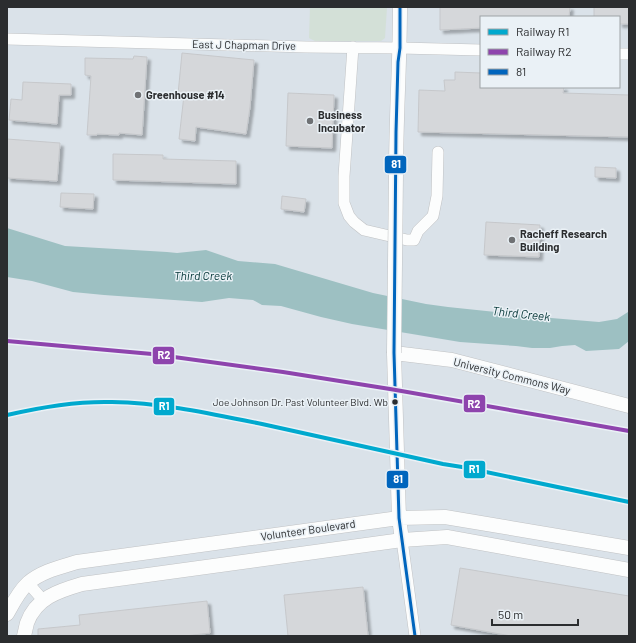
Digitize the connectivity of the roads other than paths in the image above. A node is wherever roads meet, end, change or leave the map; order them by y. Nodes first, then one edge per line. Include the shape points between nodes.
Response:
1 (400, 7) edge
2 (7, 39) edge
3 (353, 47) junction
4 (400, 48) junction
5 (480, 50) edge
6 (438, 152) dead end
7 (394, 353) junction
8 (629, 406) edge
9 (399, 518) junction
10 (402, 540) junction
11 (629, 548) edge
12 (629, 570) edge
13 (28, 583) junction
14 (43, 600) junction
15 (7, 614) edge
16 (24, 636) edge
17 (415, 636) edge

1 - 4 street
2 - 3 street, East J Chapman Drive
3 - 4 street, East J Chapman Drive
3 - 6 street via 344,176 344,203 349,216 364,230 414,240 418,231 433,216 438,196
4 - 5 street, East J Chapman Drive
4 - 7 street, bridge
7 - 8 street, University Commons Way via 452,360
7 - 9 street
9 - 10 street
9 - 11 street, Volunteer Boulevard via 446,517
9 - 13 street, Volunteer Boulevard via 77,562 45,573
10 - 12 street, Volunteer Boulevard via 447,537
10 - 14 street, Volunteer Boulevard via 82,584
10 - 17 street
13 - 14 street
13 - 15 street, Volunteer Boulevard
14 - 16 street, Volunteer Boulevard via 27,623

